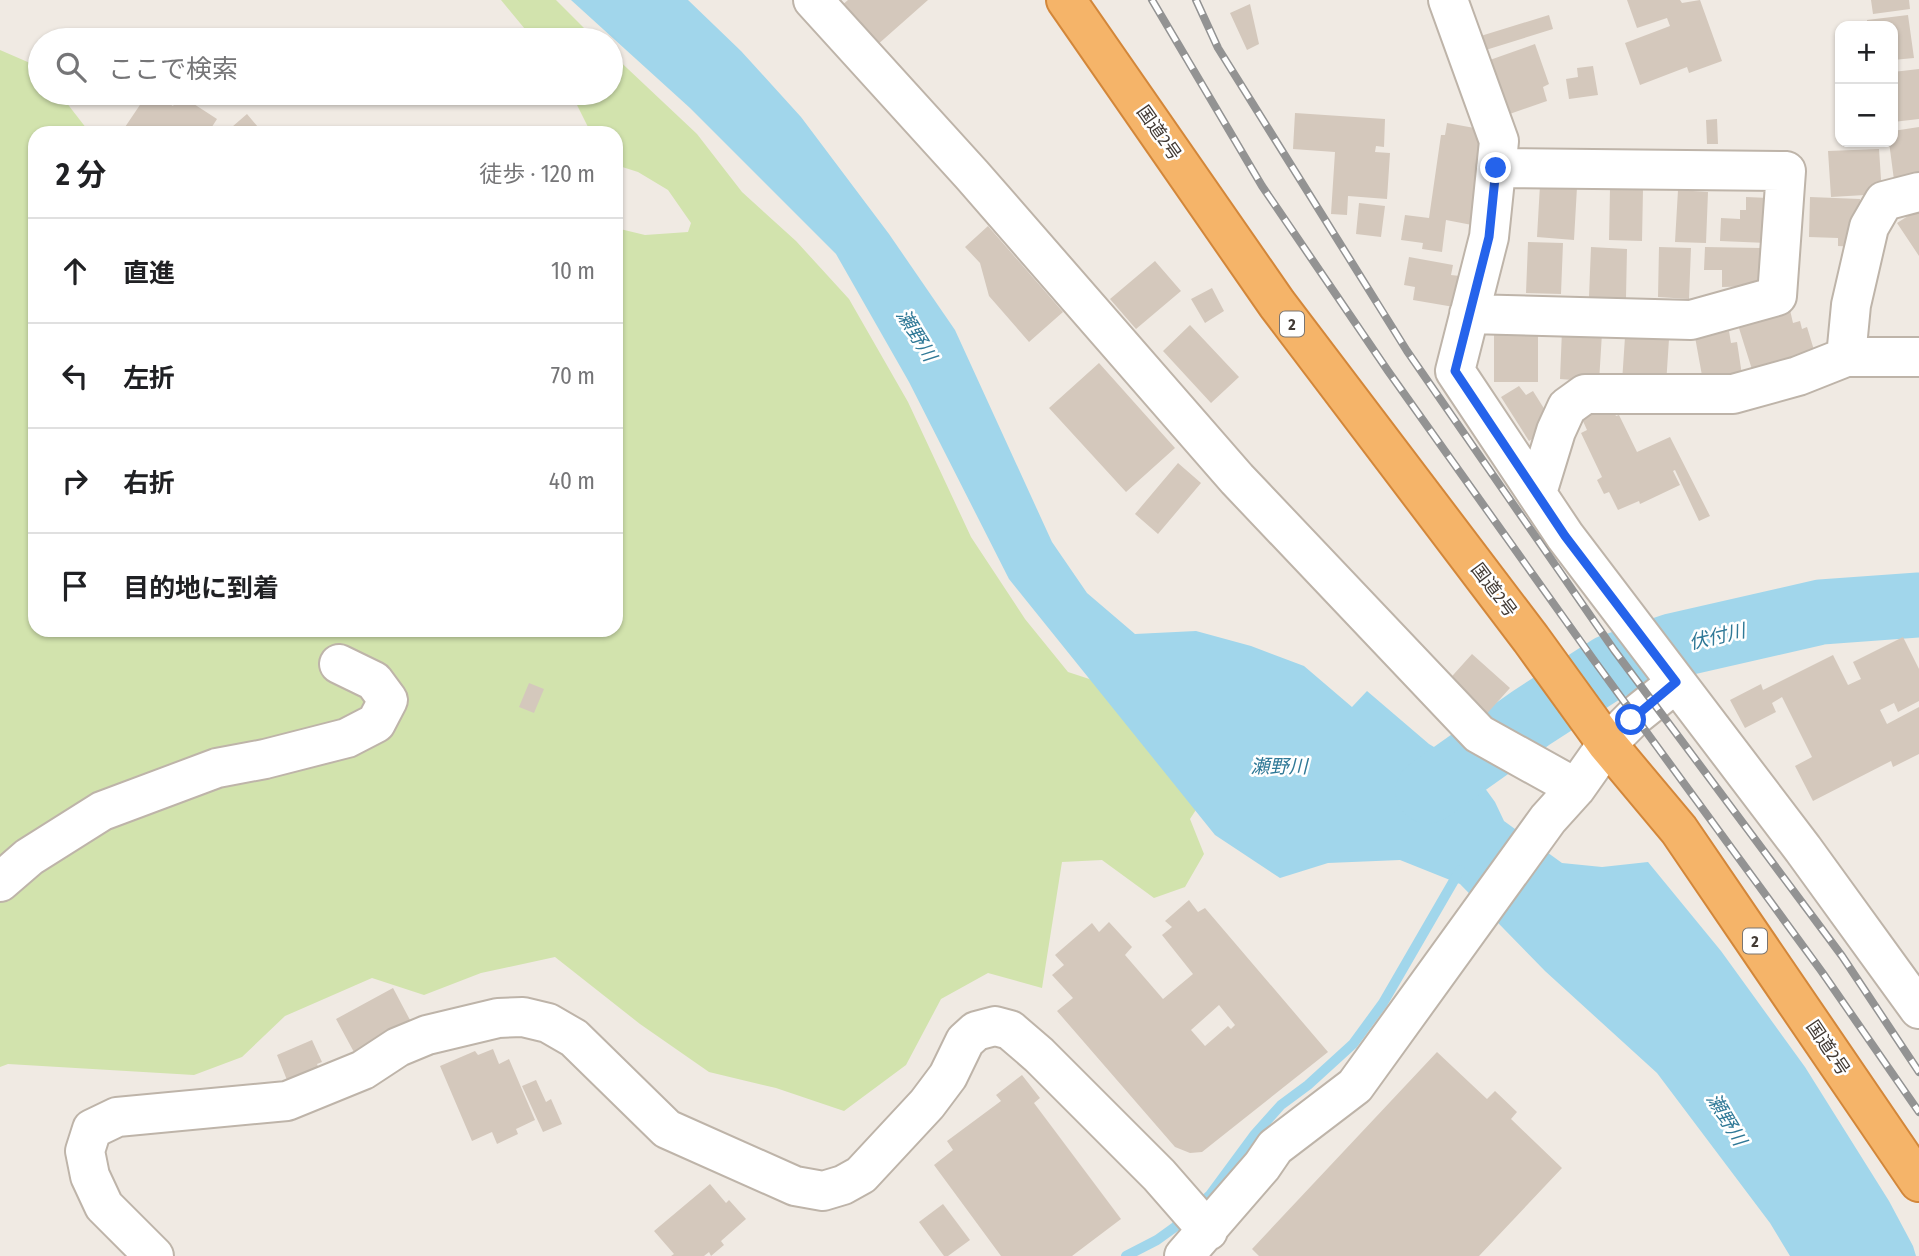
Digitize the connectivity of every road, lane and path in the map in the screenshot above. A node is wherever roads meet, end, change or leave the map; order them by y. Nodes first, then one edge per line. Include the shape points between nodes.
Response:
1 (813, 0) edge
2 (1066, 0) edge
3 (1448, 0) edge
4 (1496, 168) junction
5 (1919, 192) edge
6 (1469, 314) junction
7 (1846, 357) junction
8 (1919, 357) edge
9 (1537, 493) junction
10 (339, 664) dead end
11 (1670, 676) junction
12 (1607, 744) junction
13 (1576, 789) junction
14 (0, 882) edge
15 (1919, 1009) edge
16 (1919, 1182) edge
17 (1196, 1243) edge
18 (154, 1256) edge

1 - 13 street via 1237,479 1479,734
2 - 12 highway, 国道2号 / 2 via 1277,304
3 - 4 street via 1499,141
4 - 6 street via 1489,237
4 - 6 street via 1786,171 1777,296 1691,320
5 - 7 street via 1884,201 1869,227 1851,305
6 - 9 street via 1455,371
7 - 8 street
7 - 9 street via 1734,394 1586,394 1567,407
9 - 11 street
10 - 14 street via 374,681 388,700 376,723 347,738 217,768 102,811 29,857
11 - 12 street
11 - 15 street
12 - 13 street
12 - 16 highway, 国道2号 / 2 via 1678,830
13 - 17 street via 1548,819 1355,1086 1275,1147
17 - 18 street via 1159,1175 1010,1030 995,1026 976,1031 965,1041 948,1076 905,1129 861,1175 823,1191 795,1186 667,1129 574,1038 548,1023 523,1017 498,1018 427,1035 363,1070 287,1101 117,1116 92,1129 85,1151 104,1206

